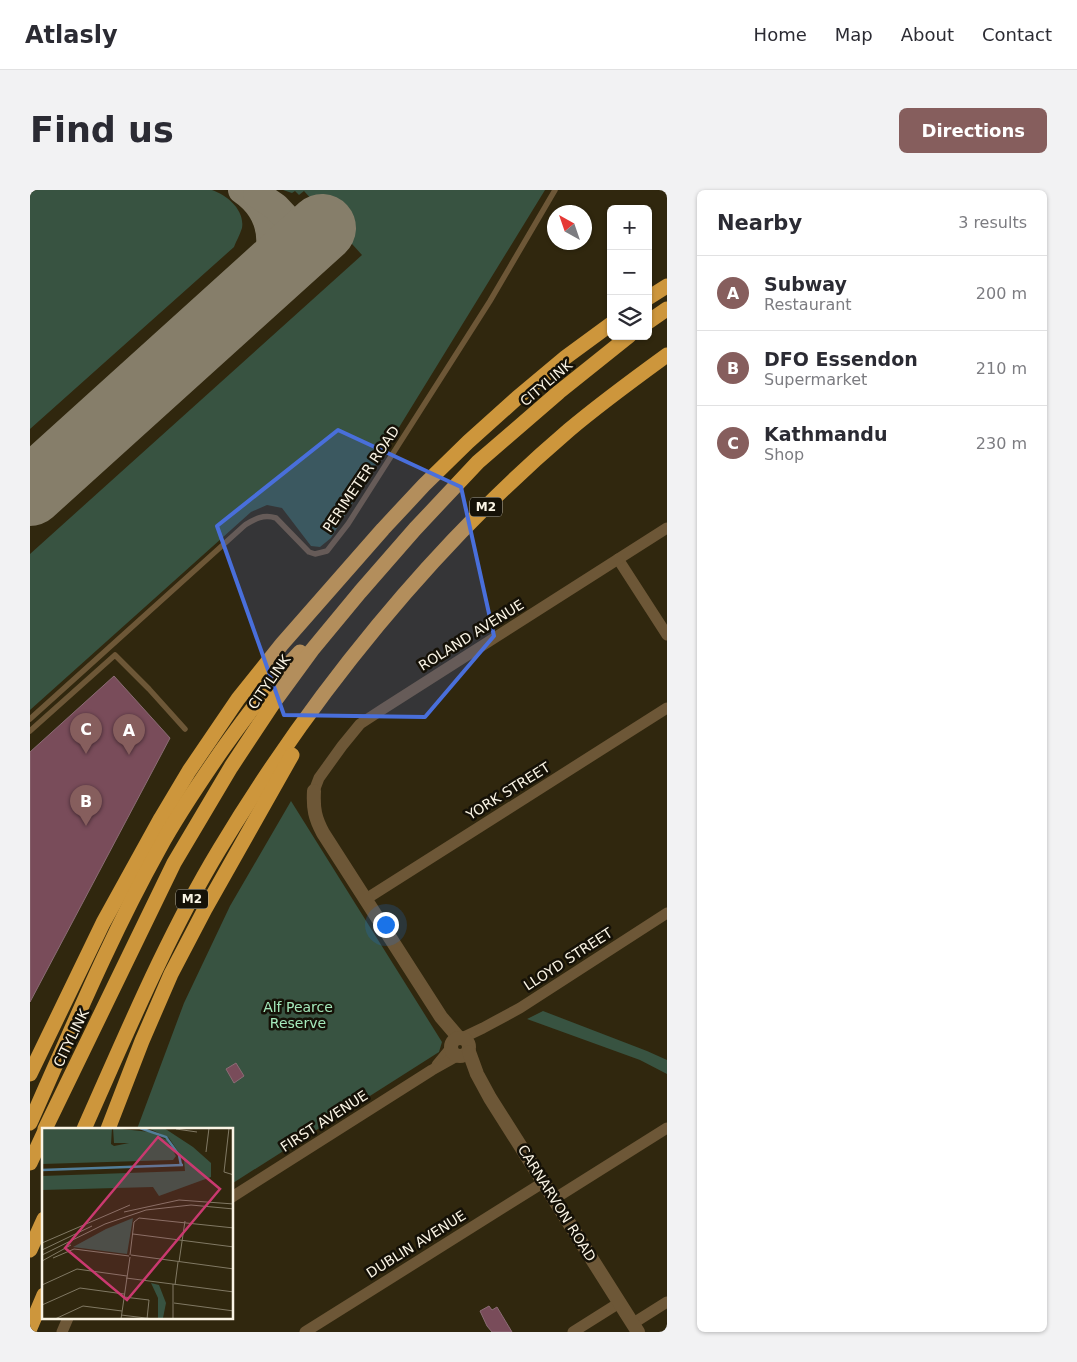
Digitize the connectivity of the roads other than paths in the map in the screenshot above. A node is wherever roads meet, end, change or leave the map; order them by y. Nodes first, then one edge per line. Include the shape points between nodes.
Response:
1 (555, 190) edge
2 (667, 286) edge
3 (652, 295) edge
4 (667, 309) edge
5 (652, 319) edge
6 (607, 327) edge
7 (624, 340) edge
8 (667, 355) edge
9 (667, 528) edge
10 (618, 558) junction
11 (360, 592) junction
12 (667, 635) edge
13 (331, 686) junction
14 (667, 708) edge
15 (30, 719) edge
16 (185, 729) dead end
17 (30, 731) edge
18 (314, 792) joint
19 (366, 899) junction
20 (667, 913) edge
21 (460, 1047) junction
22 (30, 1074) edge
23 (30, 1123) edge
24 (45, 1128) edge
25 (85, 1128) edge
26 (109, 1128) edge
27 (667, 1128) edge
28 (42, 1136) edge
29 (30, 1163) edge
30 (544, 1182) junction
31 (234, 1196) edge
32 (554, 1199) junction
33 (42, 1223) edge
34 (30, 1250) edge
35 (42, 1300) edge
36 (667, 1302) edge
37 (619, 1303) junction
38 (67, 1320) edge
39 (32, 1327) edge
40 (635, 1328) edge
41 (62, 1332) edge
42 (305, 1332) edge
43 (573, 1332) edge

1 - 15 lane, PERIMETER ROAD via 490,301 348,524 327,551 309,552 276,518 256,518
2 - 3 highway
4 - 5 highway
6 - 22 highway via 517,398 430,479 382,529 238,699 161,818 103,923
7 - 11 highway, CITYLINK / M2 via 478,462
8 - 13 highway, M2 via 570,430 487,506 375,628
9 - 10 street, ROLAND AVENUE
10 - 12 street
10 - 18 street, ROLAND AVENUE via 360,724 326,767
11 - 23 highway via 270,685 185,806 124,916
11 - 24 highway, CITYLINK / M2 via 274,702 230,768 174,863
13 - 25 highway, M2 via 218,851 150,980
13 - 26 highway via 204,909 171,974
14 - 19 street, YORK STREET
16 - 17 lane via 115,655
18 - 19 street, CARNARVON ROAD via 316,820
19 - 21 street, CARNARVON ROAD
20 - 21 street, LLOYD STREET via 520,1008 483,1028
21 - 30 street, CARNARVON ROAD
21 - 31 street, FIRST AVENUE via 432,1070
27 - 32 street
28 - 29 highway, CITYLINK / M2
30 - 32 street, CARNARVON ROAD
30 - 42 street, DUBLIN AVENUE
32 - 37 street, CARNARVON ROAD
33 - 34 highway
35 - 39 highway
36 - 40 street
37 - 40 street, CARNARVON ROAD
37 - 43 street
38 - 41 street

